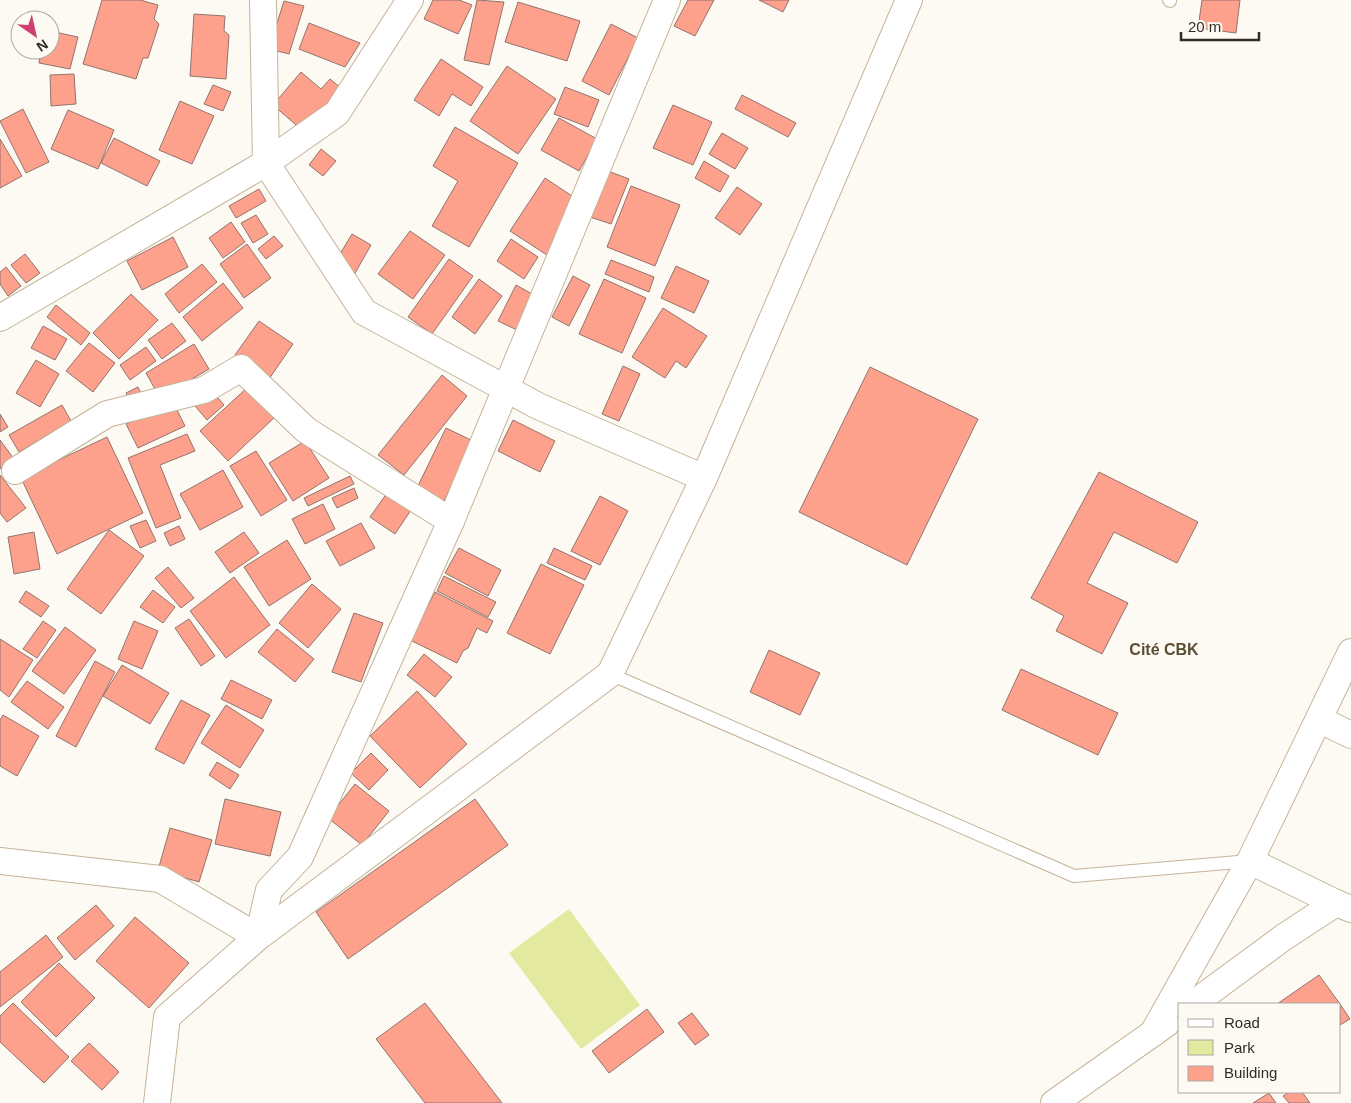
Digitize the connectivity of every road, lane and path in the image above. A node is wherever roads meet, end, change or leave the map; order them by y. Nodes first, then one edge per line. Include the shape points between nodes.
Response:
1 (263, 0) edge
2 (410, 0) edge
3 (667, 0) edge
4 (909, 0) edge
5 (266, 164) junction
6 (0, 318) edge
7 (507, 389) junction
8 (15, 471) dead end
9 (704, 478) junction
10 (451, 521) junction
11 (1351, 652) edge
12 (610, 674) junction
13 (1320, 720) junction
14 (1351, 735) edge
15 (0, 860) edge
16 (1250, 861) junction
17 (1344, 906) edge
18 (258, 937) junction
19 (1194, 1003) edge
20 (1178, 1015) edge
21 (1153, 1034) junction
22 (157, 1103) edge
23 (1054, 1103) edge

1 - 5 street
2 - 5 street via 337,113
3 - 7 street
4 - 9 street
5 - 6 street
5 - 7 street via 364,312
7 - 9 street via 538,406
7 - 10 street
8 - 10 street via 107,414 204,390 241,368 306,430
9 - 12 street
10 - 18 street via 300,857 269,890
11 - 13 street
12 - 16 lane via 1074,876
12 - 18 street
13 - 14 street
13 - 16 street
15 - 18 street via 160,879
16 - 17 street
16 - 21 street
17 - 19 street via 1284,937
18 - 22 street via 167,1017
20 - 21 street
21 - 23 street

